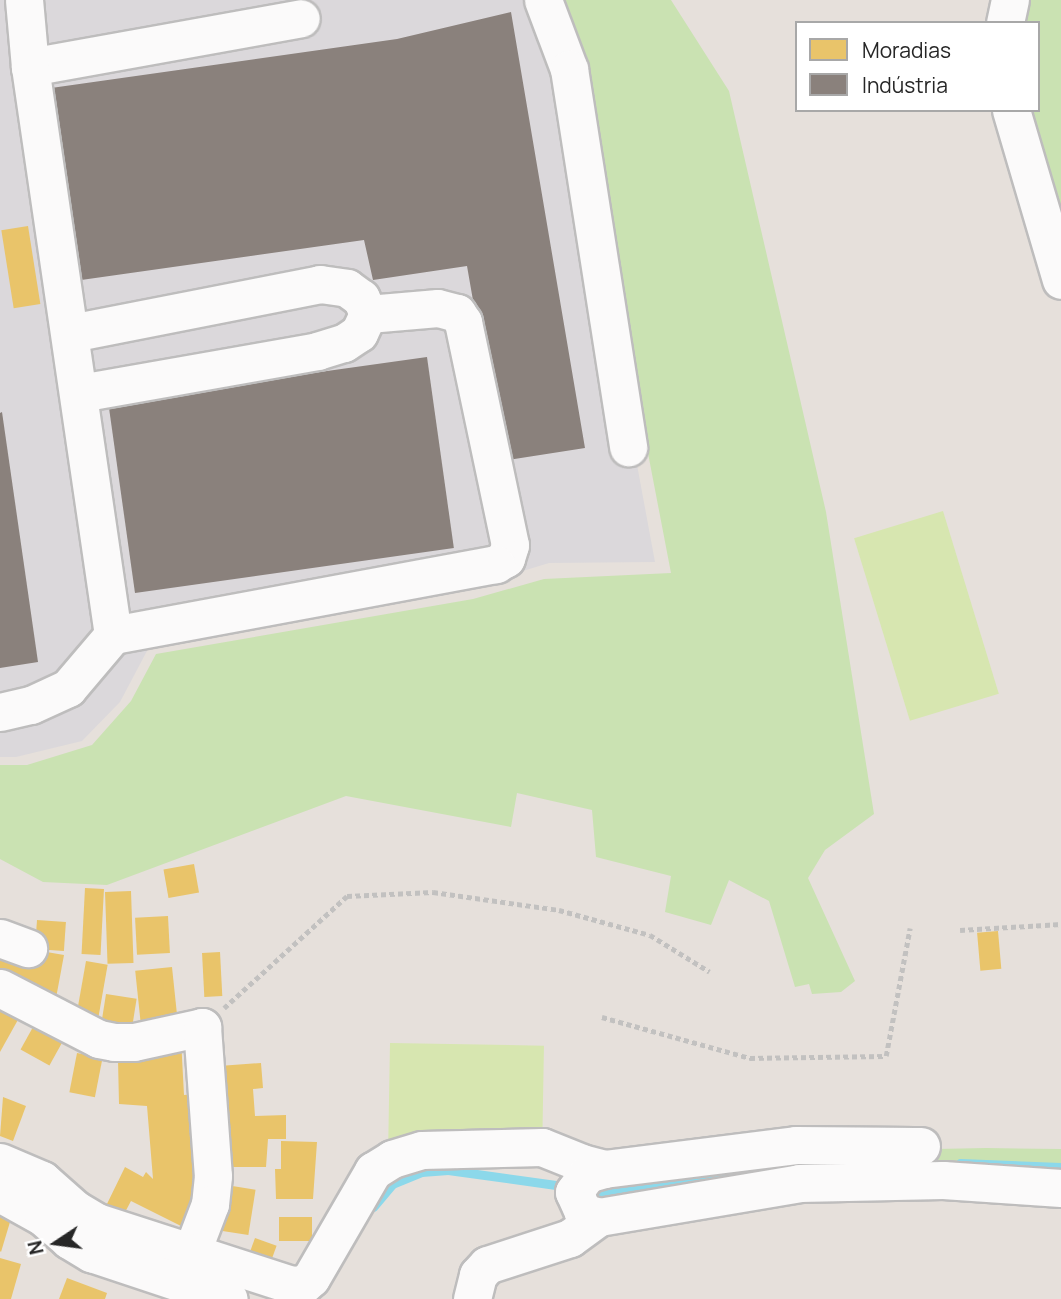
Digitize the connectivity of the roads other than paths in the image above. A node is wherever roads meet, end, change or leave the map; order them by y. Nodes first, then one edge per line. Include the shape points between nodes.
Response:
1 (24, 0) edge
2 (544, 0) edge
3 (1010, 0) edge
4 (301, 18) dead end
5 (1005, 21) edge
6 (30, 66) junction
7 (1012, 112) edge
8 (1061, 280) edge
9 (368, 314) junction
10 (71, 333) junction
11 (80, 393) junction
12 (628, 447) dead end
13 (113, 635) junction
14 (0, 712) edge
15 (0, 988) edge
16 (921, 1146) dead end
17 (755, 1148) junction
18 (0, 1163) edge
19 (604, 1169) junction
20 (1061, 1188) edge
21 (764, 1189) junction
22 (0, 1193) edge
23 (599, 1217) junction
24 (191, 1254) junction
25 (229, 1299) edge
26 (472, 1299) edge

1 - 6 street
2 - 12 street via 569,69
3 - 5 street
4 - 6 street
6 - 10 street
7 - 8 street
9 - 10 street via 361,298 347,288 320,284
9 - 11 street via 359,333 317,351
9 - 13 street via 438,308 457,313 463,323 510,544 506,558 496,564
10 - 11 street
11 - 13 street
13 - 14 street via 68,688 31,705
15 - 24 street via 106,1041 134,1042 202,1027 213,1176 210,1204
16 - 17 street via 796,1144
17 - 19 street
17 - 21 street
18 - 24 street via 42,1180 97,1223
19 - 23 street via 587,1174 575,1192 583,1212
19 - 24 street via 542,1147 422,1150 393,1158 373,1171 304,1284 292,1285
20 - 21 street via 943,1180 799,1183
21 - 23 street
22 - 25 street via 43,1217 91,1253
23 - 26 street via 570,1238 487,1265 478,1275

